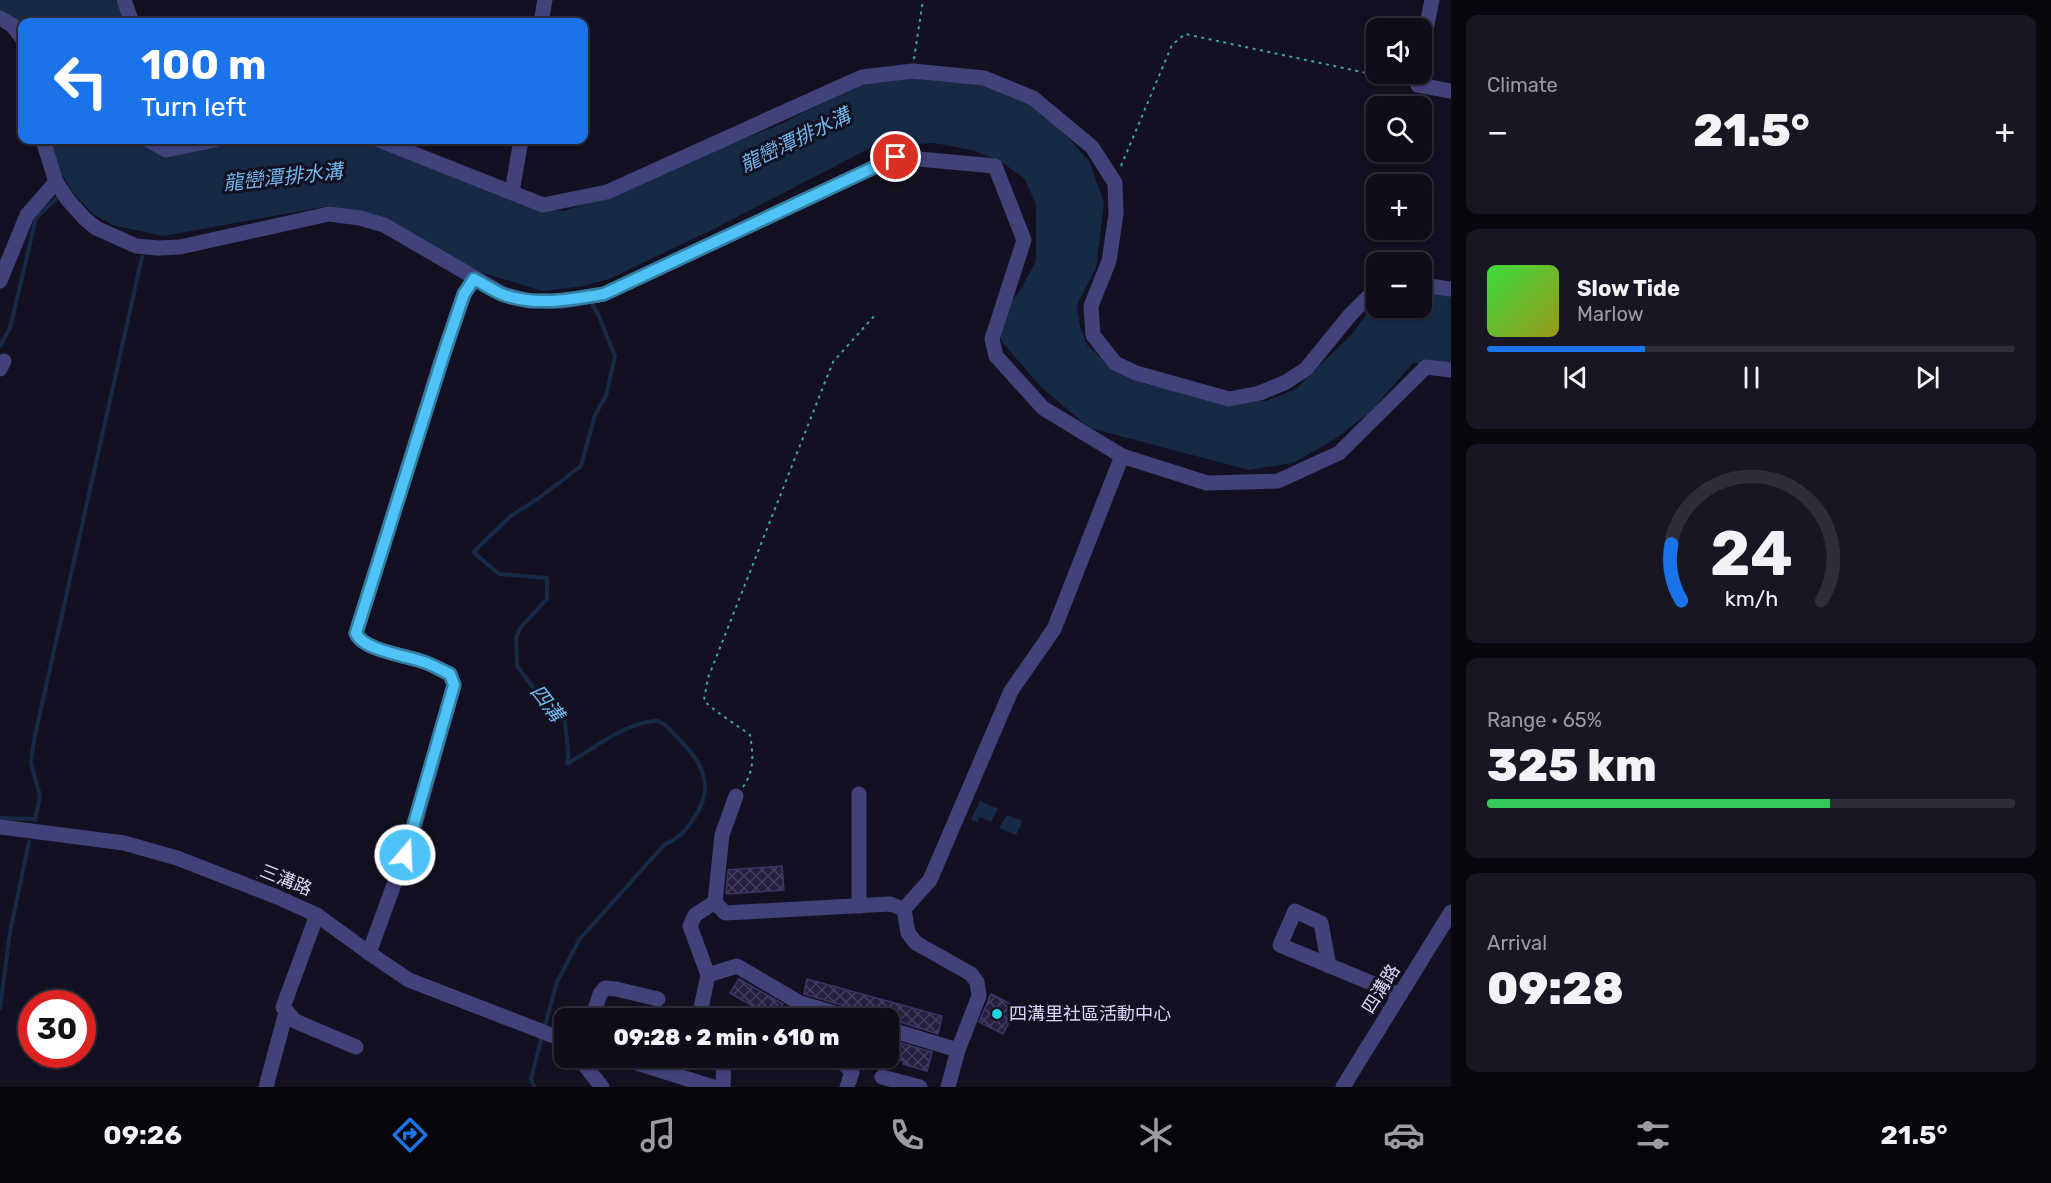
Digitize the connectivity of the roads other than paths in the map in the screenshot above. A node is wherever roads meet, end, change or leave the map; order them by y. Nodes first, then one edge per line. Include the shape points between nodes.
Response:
1 (124, 0) edge
2 (545, 0) edge
3 (1432, 0) edge
4 (0, 18) edge
5 (131, 18) edge
6 (542, 18) edge
7 (1428, 18) edge
8 (18, 33) edge
9 (1432, 84) edge
10 (1451, 91) edge
11 (44, 144) edge
12 (155, 144) edge
13 (195, 144) edge
14 (390, 144) edge
15 (521, 144) edge
16 (56, 182) junction
17 (519, 195) junction
18 (474, 279) junction
19 (0, 281) edge
20 (1432, 286) edge
21 (1451, 289) edge
22 (1366, 299) edge
23 (1451, 370) edge
24 (1122, 456) junction
25 (859, 794) dead end
26 (736, 796) road end
27 (0, 827) edge
28 (715, 902) junction
29 (859, 906) junction
30 (904, 909) junction
31 (1451, 912) edge
32 (317, 915) junction
33 (369, 953) junction
34 (1329, 966) dead end
35 (708, 975) junction
36 (1400, 996) junction
37 (658, 999) dead end
38 (595, 1008) edge
39 (701, 1008) edge
40 (817, 1008) edge
41 (286, 1012) junction
42 (899, 1032) edge
43 (554, 1036) edge
44 (356, 1047) dead end
45 (958, 1050) junction
46 (587, 1068) edge
47 (653, 1068) edge
48 (724, 1068) edge
49 (848, 1068) edge
50 (882, 1077) dead end
51 (266, 1087) edge
52 (602, 1087) edge
53 (713, 1087) edge
54 (723, 1087) edge
55 (848, 1087) edge
56 (920, 1087) edge
57 (948, 1087) edge
58 (1343, 1087) edge

1 - 5 street
2 - 6 street
3 - 7 street
4 - 8 street
9 - 10 street
11 - 16 street
12 - 13 street via 166,150
14 - 17 street
15 - 17 street
16 - 18 street via 96,228 136,246 180,247 329,214 384,225
16 - 19 street via 27,215
17 - 22 street via 543,205 608,192 862,77 913,71 984,78 1033,98 1092,147 1115,183 1116,214 1109,261 1091,306 1093,335 1114,363 1229,399 1260,393 1306,369
18 - 24 street via 503,294 529,301 562,302 604,294 896,157 995,166 1024,240 992,339 996,356 1043,408
18 - 33 street via 464,294 443,354 356,633 368,644 450,674 454,685 412,835
20 - 21 street
23 - 24 street via 1426,367 1340,453 1278,481 1207,483
24 - 30 street via 1054,630 1011,691 930,880
25 - 29 street
26 - 28 street via 722,834
27 - 32 street, 三溝路 via 124,843 177,858
28 - 29 street via 725,913
28 - 35 street via 695,915 690,926
29 - 30 street via 891,904
30 - 45 street via 908,933 916,943 971,974 976,982 979,996
31 - 36 street, 四溝路
32 - 33 street, 三溝路
32 - 41 street via 282,1007
33 - 43 street, 三溝路 via 410,980
34 - 36 street
35 - 39 street
35 - 40 street via 737,966 800,1003
36 - 58 street, 四溝路
37 - 38 street via 605,988
41 - 44 street via 295,1021
41 - 51 street
42 - 45 street
45 - 57 street
46 - 52 street
47 - 53 street
48 - 54 street
49 - 55 street via 852,1072
50 - 56 street

